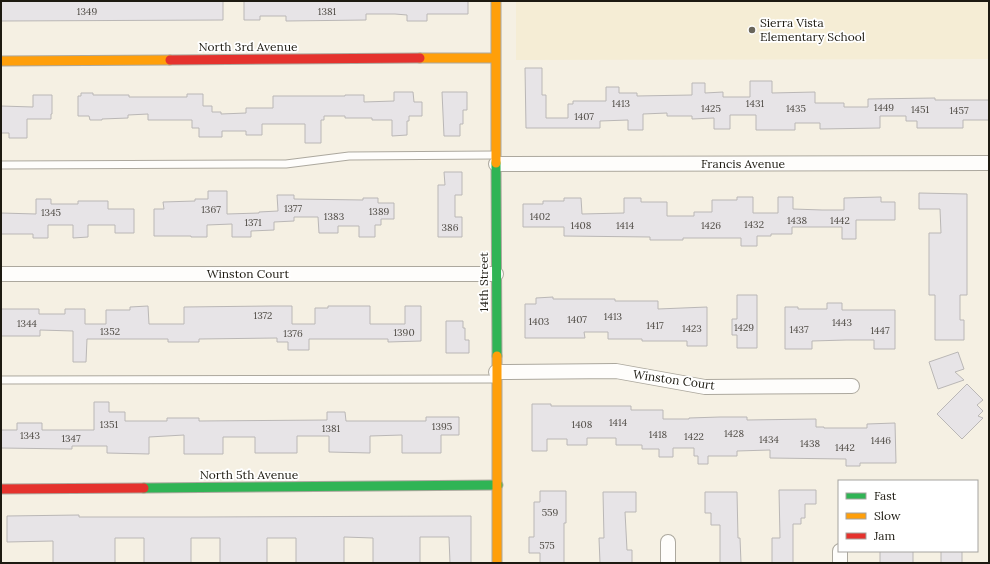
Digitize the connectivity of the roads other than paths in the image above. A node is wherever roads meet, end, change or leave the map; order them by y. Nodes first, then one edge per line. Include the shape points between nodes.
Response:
1 (496, 1) edge
2 (496, 58) junction
3 (1, 61) edge
4 (496, 159) junction
5 (989, 163) edge
6 (1, 165) edge
7 (1, 274) edge
8 (496, 274) junction
9 (496, 376) junction
10 (1, 380) edge
11 (852, 386) dead end
12 (498, 486) junction
13 (1, 489) edge
14 (668, 542) dead end
15 (840, 552) edge
16 (497, 563) edge
17 (668, 563) edge
18 (840, 563) edge

1 - 2 street, 14th Street
2 - 3 street, North 3rd Avenue
2 - 4 street, 14th Street
4 - 5 street, Francis Avenue
4 - 6 lane via 349,156 286,164
4 - 8 street, 14th Street
7 - 8 street, Winston Court
8 - 9 street, 14th Street
9 - 10 lane
9 - 11 street, Winston Court via 616,371 705,387
9 - 12 street, 14th Street
12 - 13 street, North 5th Avenue
12 - 16 street, 14th Street
14 - 17 street
15 - 18 street

